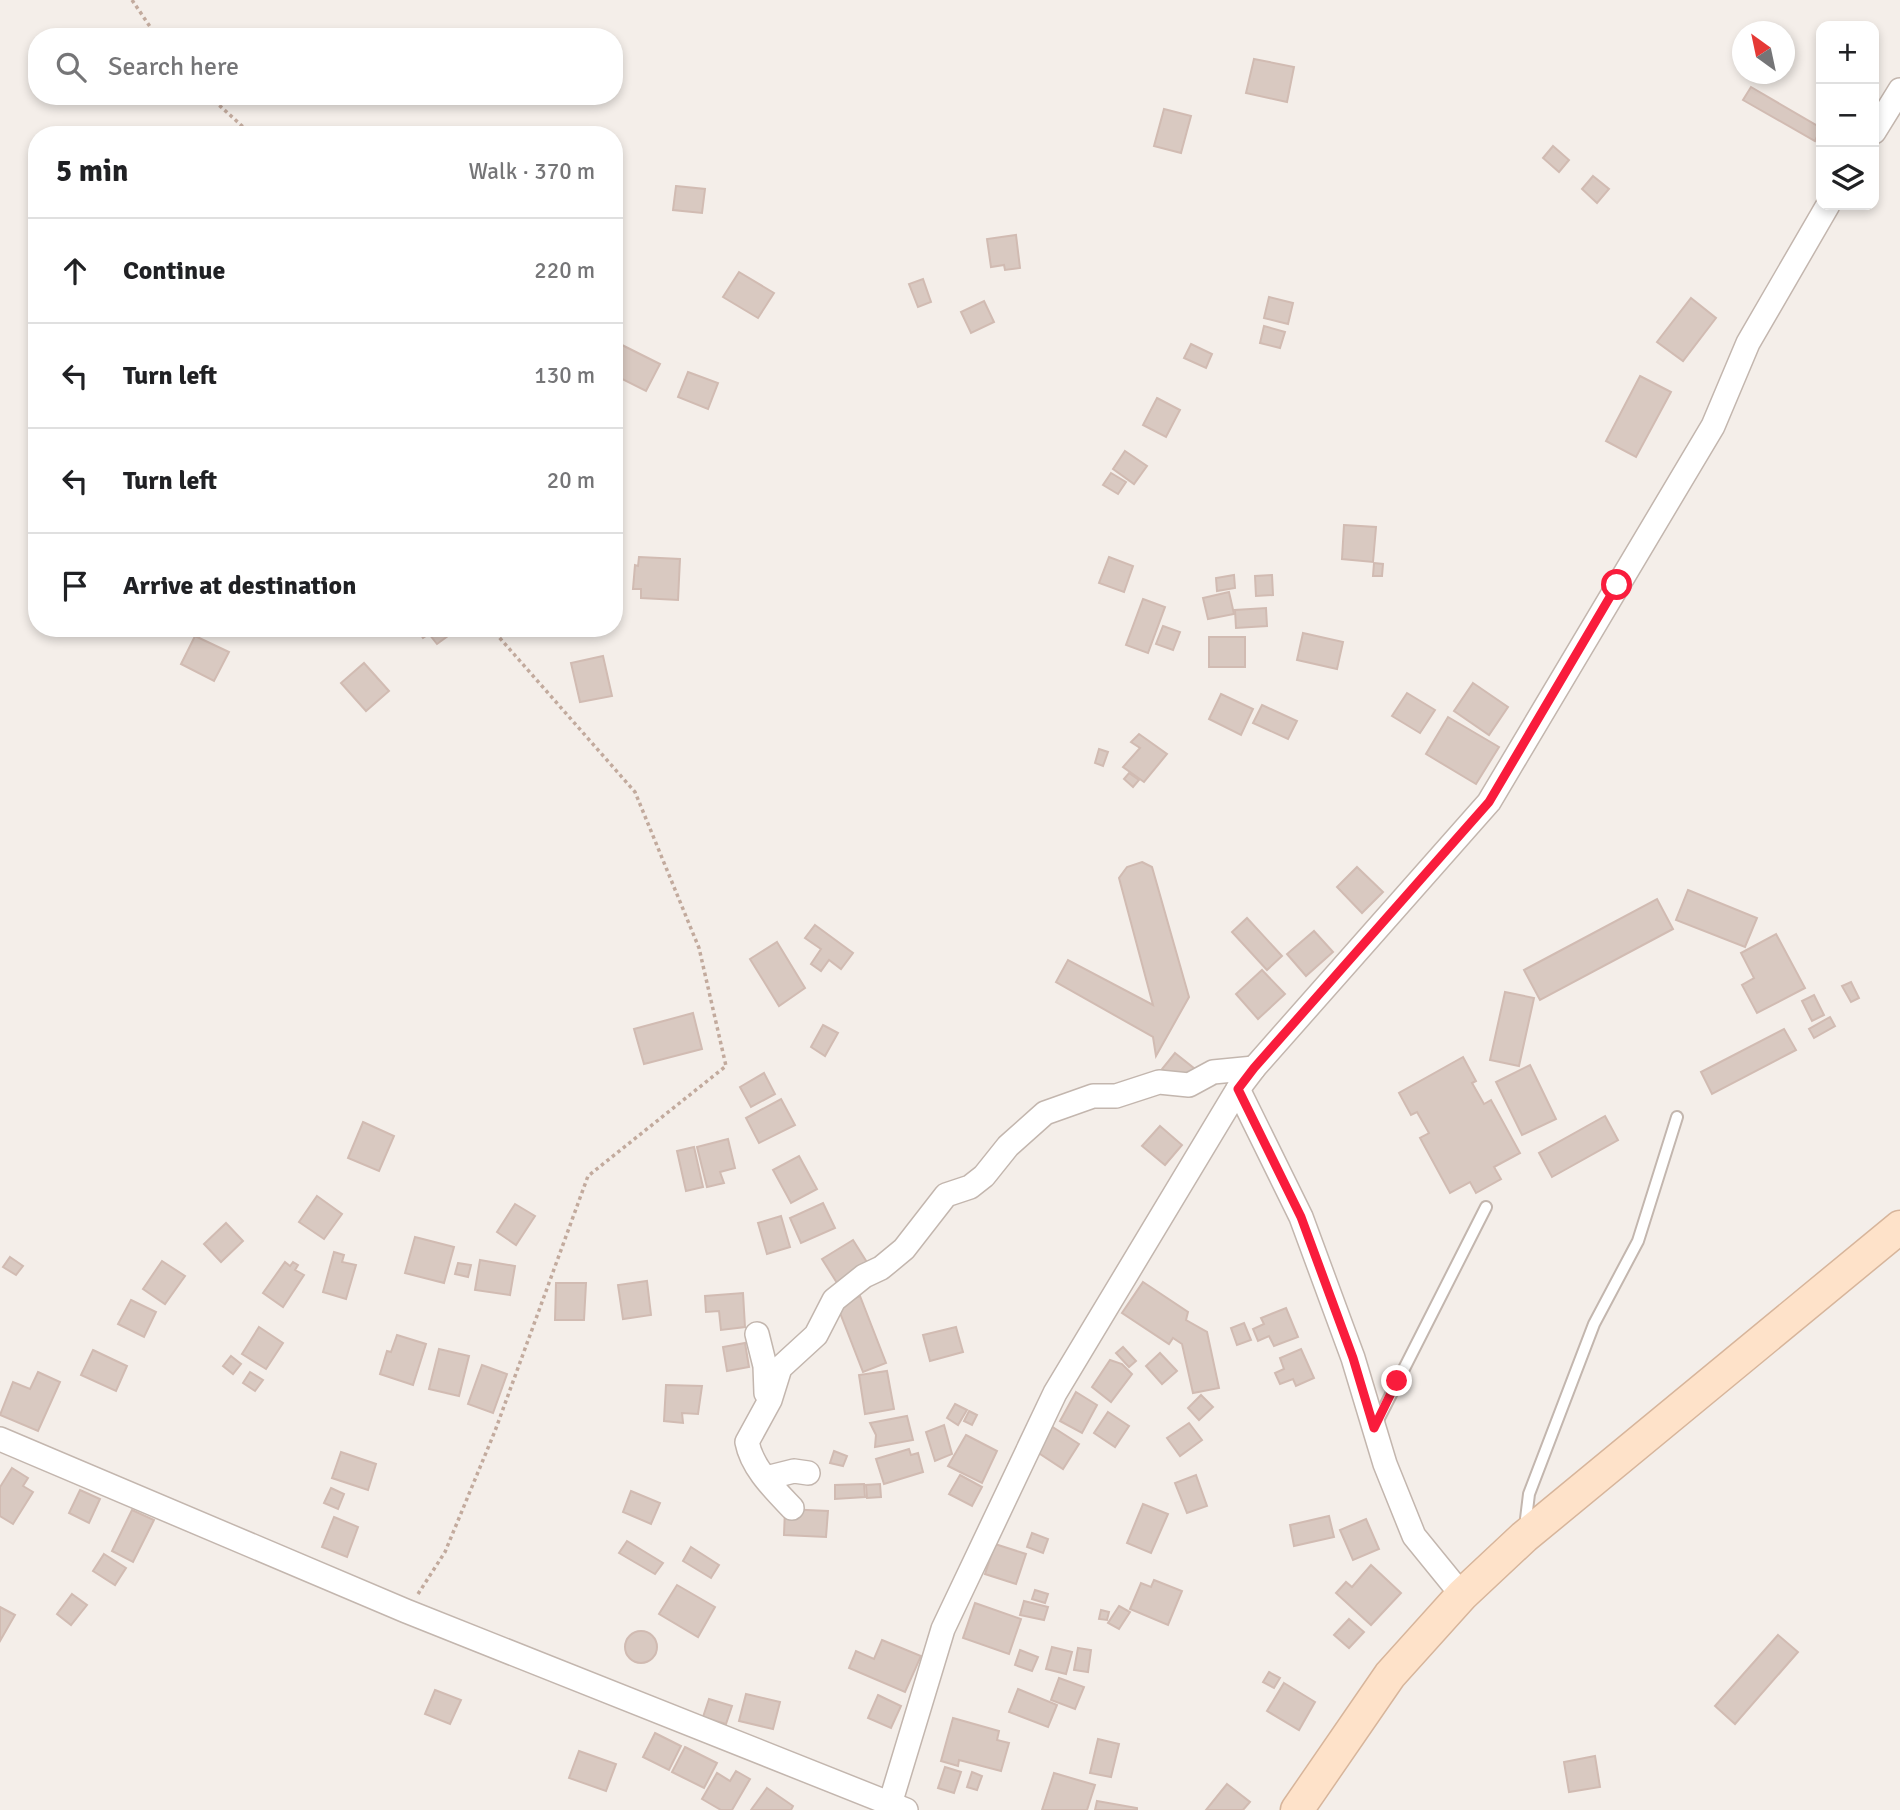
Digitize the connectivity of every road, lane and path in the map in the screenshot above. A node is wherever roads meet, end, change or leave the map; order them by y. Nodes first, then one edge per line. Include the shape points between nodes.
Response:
1 (132, 0) edge
2 (151, 28) edge
3 (1900, 90) edge
4 (219, 105) edge
5 (1879, 124) edge
6 (242, 126) edge
7 (1825, 210) edge
8 (499, 637) edge
9 (1254, 1068) junction
10 (1238, 1089) junction
11 (1677, 1117) dead end
12 (1486, 1207) dead end
13 (1900, 1227) edge
14 (757, 1334) dead end
15 (772, 1369) junction
16 (1374, 1428) junction
17 (0, 1439) edge
18 (808, 1473) dead end
19 (766, 1478) junction
20 (792, 1508) dead end
21 (1524, 1537) junction
22 (1462, 1595) junction
23 (407, 1611) junction
24 (898, 1807) edge
25 (1297, 1810) edge

1 - 2 path
3 - 5 street
4 - 6 path
7 - 9 street via 1748,342 1713,426 1489,802
8 - 23 path via 635,792 699,948 726,1066 588,1176 495,1431 445,1552
9 - 10 street
9 - 15 street via 1213,1072 1189,1084 1158,1082 1116,1096 1093,1096 1045,1113 1008,1146 984,1177 946,1195 904,1249 834,1300 816,1335 780,1368
10 - 16 street via 1301,1217
10 - 24 street via 1055,1393 943,1629
11 - 21 lane via 1638,1241 1594,1324 1529,1493
12 - 16 lane
13 - 21 main road
14 - 15 street
15 - 19 street via 766,1406 747,1442 749,1454
16 - 22 street via 1414,1536
17 - 23 street
18 - 19 street via 794,1471
19 - 20 street
21 - 22 main road
22 - 25 main road via 1390,1675
23 - 24 street

